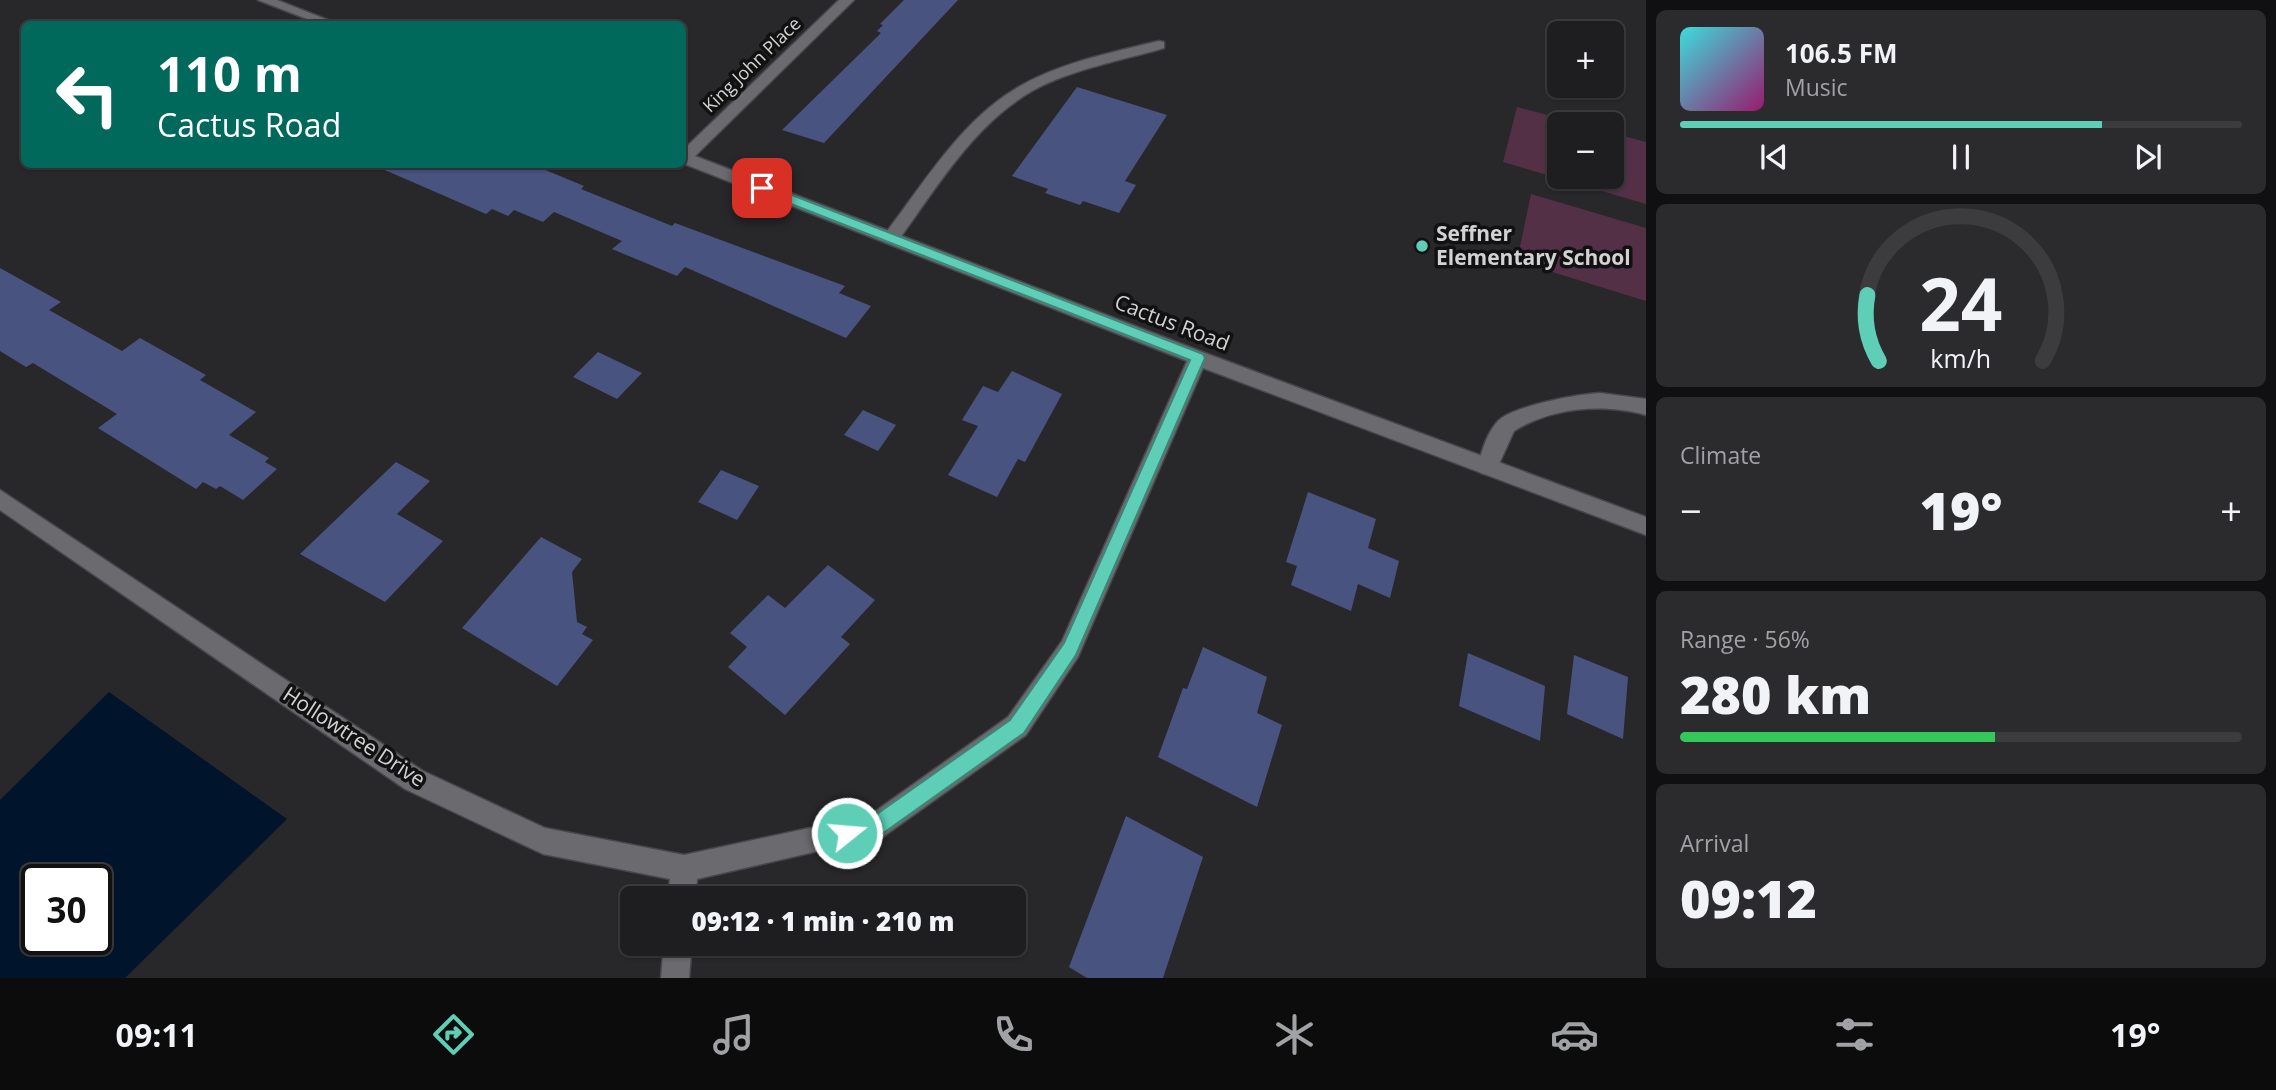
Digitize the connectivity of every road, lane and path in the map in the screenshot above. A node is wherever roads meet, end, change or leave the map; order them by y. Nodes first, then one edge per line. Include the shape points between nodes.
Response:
1 (265, 0) edge
2 (847, 0) edge
3 (323, 21) edge
4 (1159, 45) dead end
5 (686, 154) edge
6 (686, 158) edge
7 (891, 238) junction
8 (1198, 358) junction
9 (1646, 407) edge
10 (1488, 467) junction
11 (0, 499) edge
12 (1646, 526) edge
13 (684, 868) junction
14 (683, 886) edge
15 (677, 956) edge
16 (675, 978) edge

1 - 3 street
2 - 5 street, King John Place
4 - 7 street via 1044,80 1007,101 979,125
6 - 7 street, Cactus Road
7 - 8 street, Cactus Road
8 - 10 street, Cactus Road
8 - 13 street, Hollowtree Drive via 1070,649 1017,726 875,827
9 - 10 street via 1596,400 1548,408 1507,425
10 - 12 street, Cactus Road
11 - 13 street, Hollowtree Drive via 414,780 543,841
13 - 14 street
15 - 16 street

